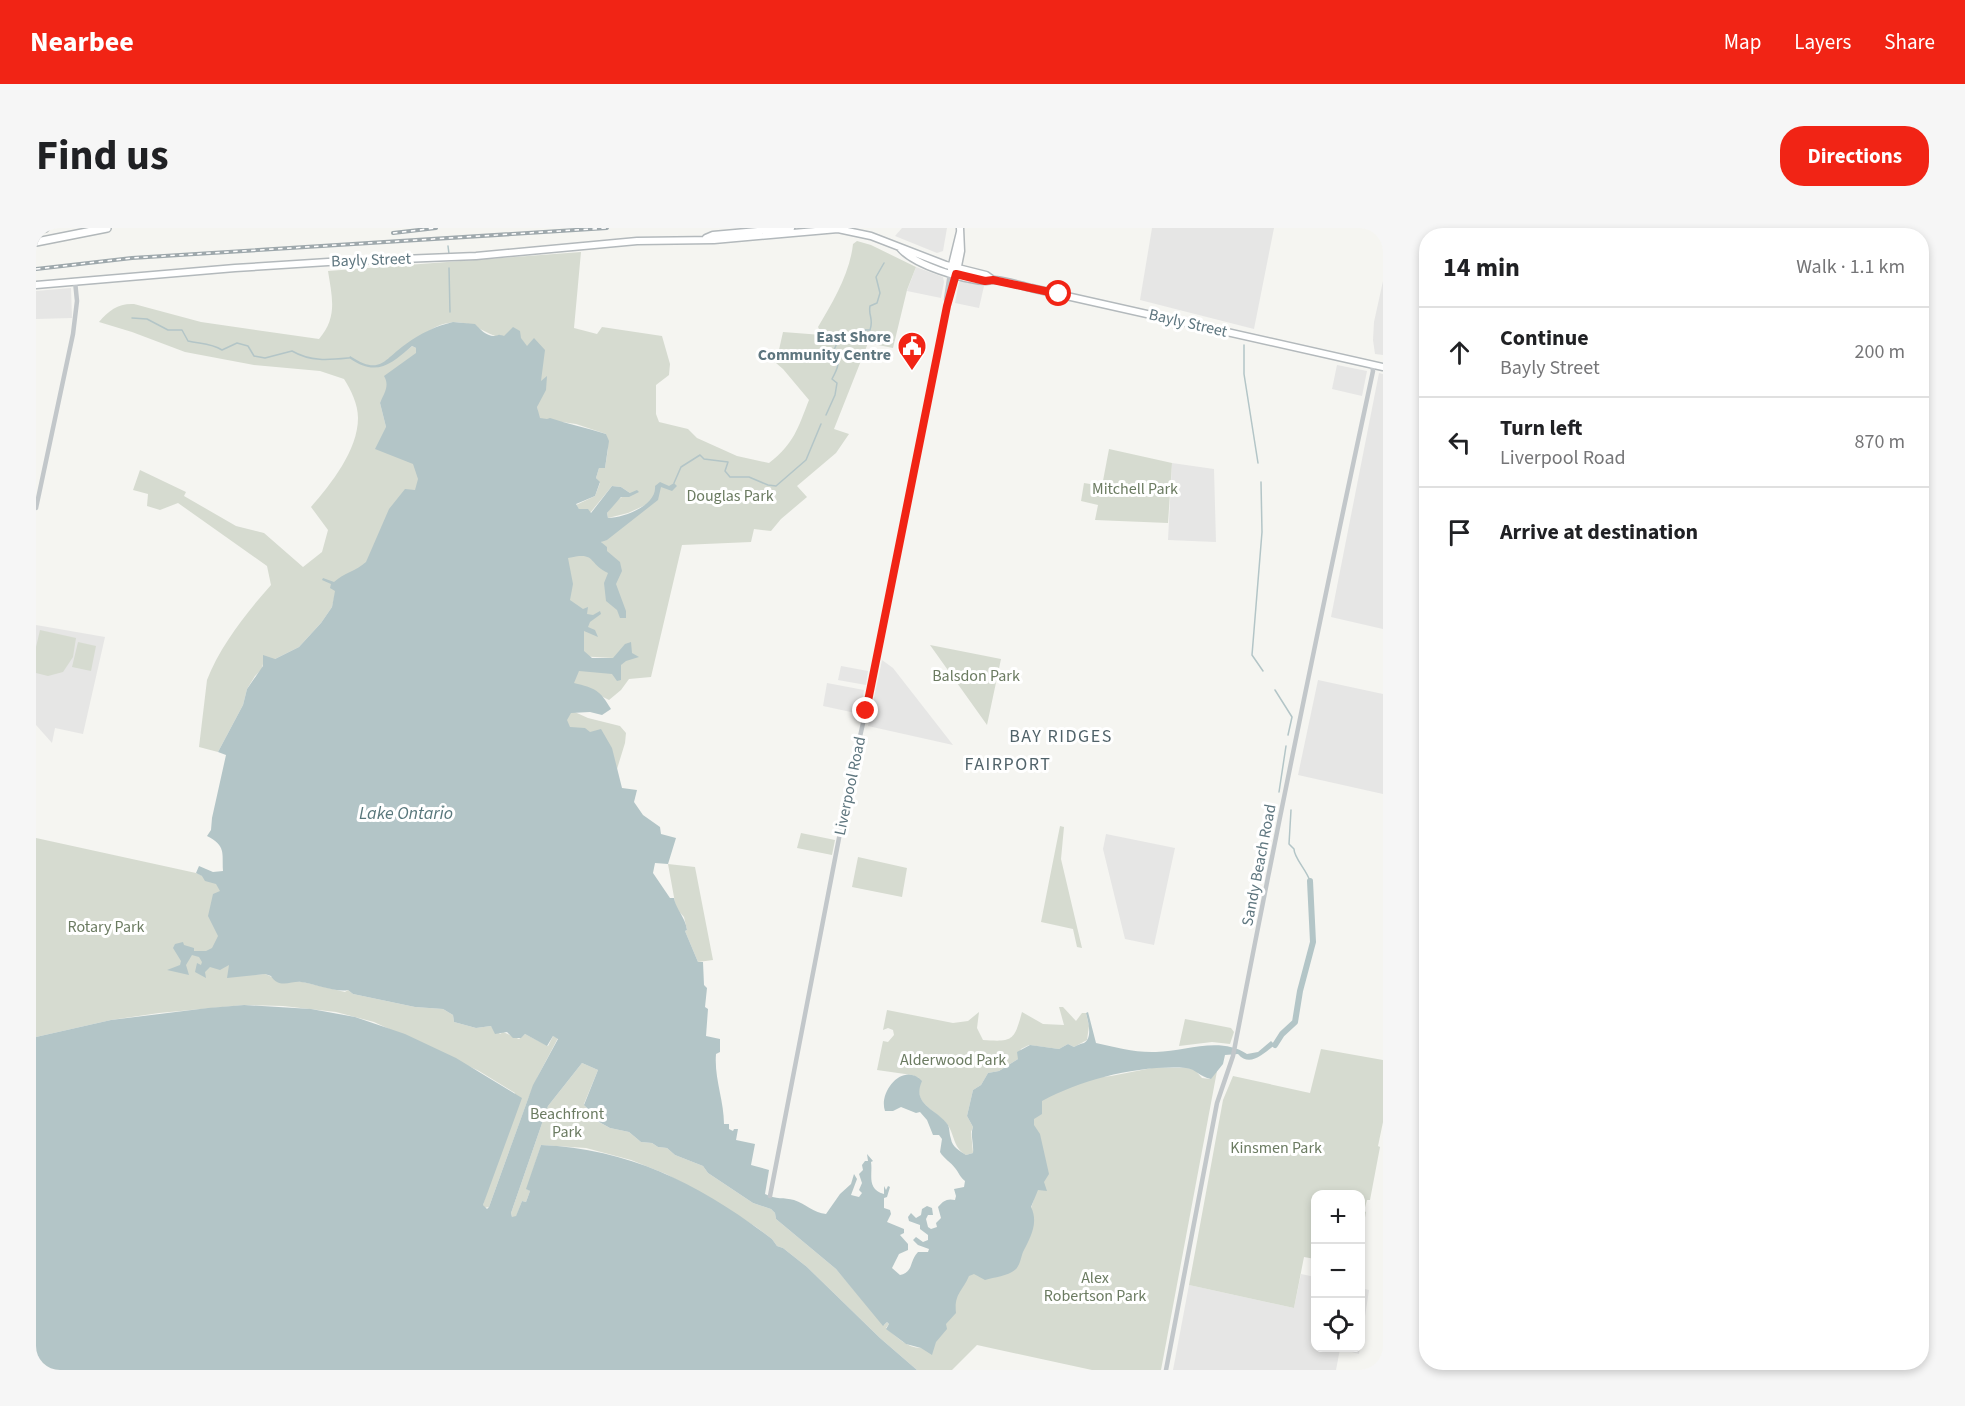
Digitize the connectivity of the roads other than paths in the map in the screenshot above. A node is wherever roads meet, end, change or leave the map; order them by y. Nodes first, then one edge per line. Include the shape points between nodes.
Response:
1 (45, 228) edge
2 (107, 228) edge
3 (790, 228) edge
4 (819, 229) edge
5 (960, 229) edge
6 (36, 230) edge
7 (706, 238) junction
8 (36, 242) edge
9 (954, 270) junction
10 (75, 280) junction
11 (36, 285) edge
12 (1372, 364) junction
13 (1383, 367) edge
14 (36, 508) edge
15 (770, 1196) dead end
16 (1166, 1370) edge

1 - 6 highway
2 - 8 highway
3 - 7 main road, Bayly Street
4 - 7 main road, Bayly Street
4 - 9 main road, Bayly Street via 855,232 900,247 906,255
5 - 9 main road, Liverpool Road via 962,241
7 - 10 main road, Bayly Street
9 - 12 main road, Bayly Street via 985,281
9 - 15 street, Liverpool Road
10 - 11 main road, Bayly Street
10 - 14 street via 73,334
12 - 13 main road, Bayly Street
12 - 16 street, Sandy Beach Road via 1358,450 1233,1056 1217,1103

